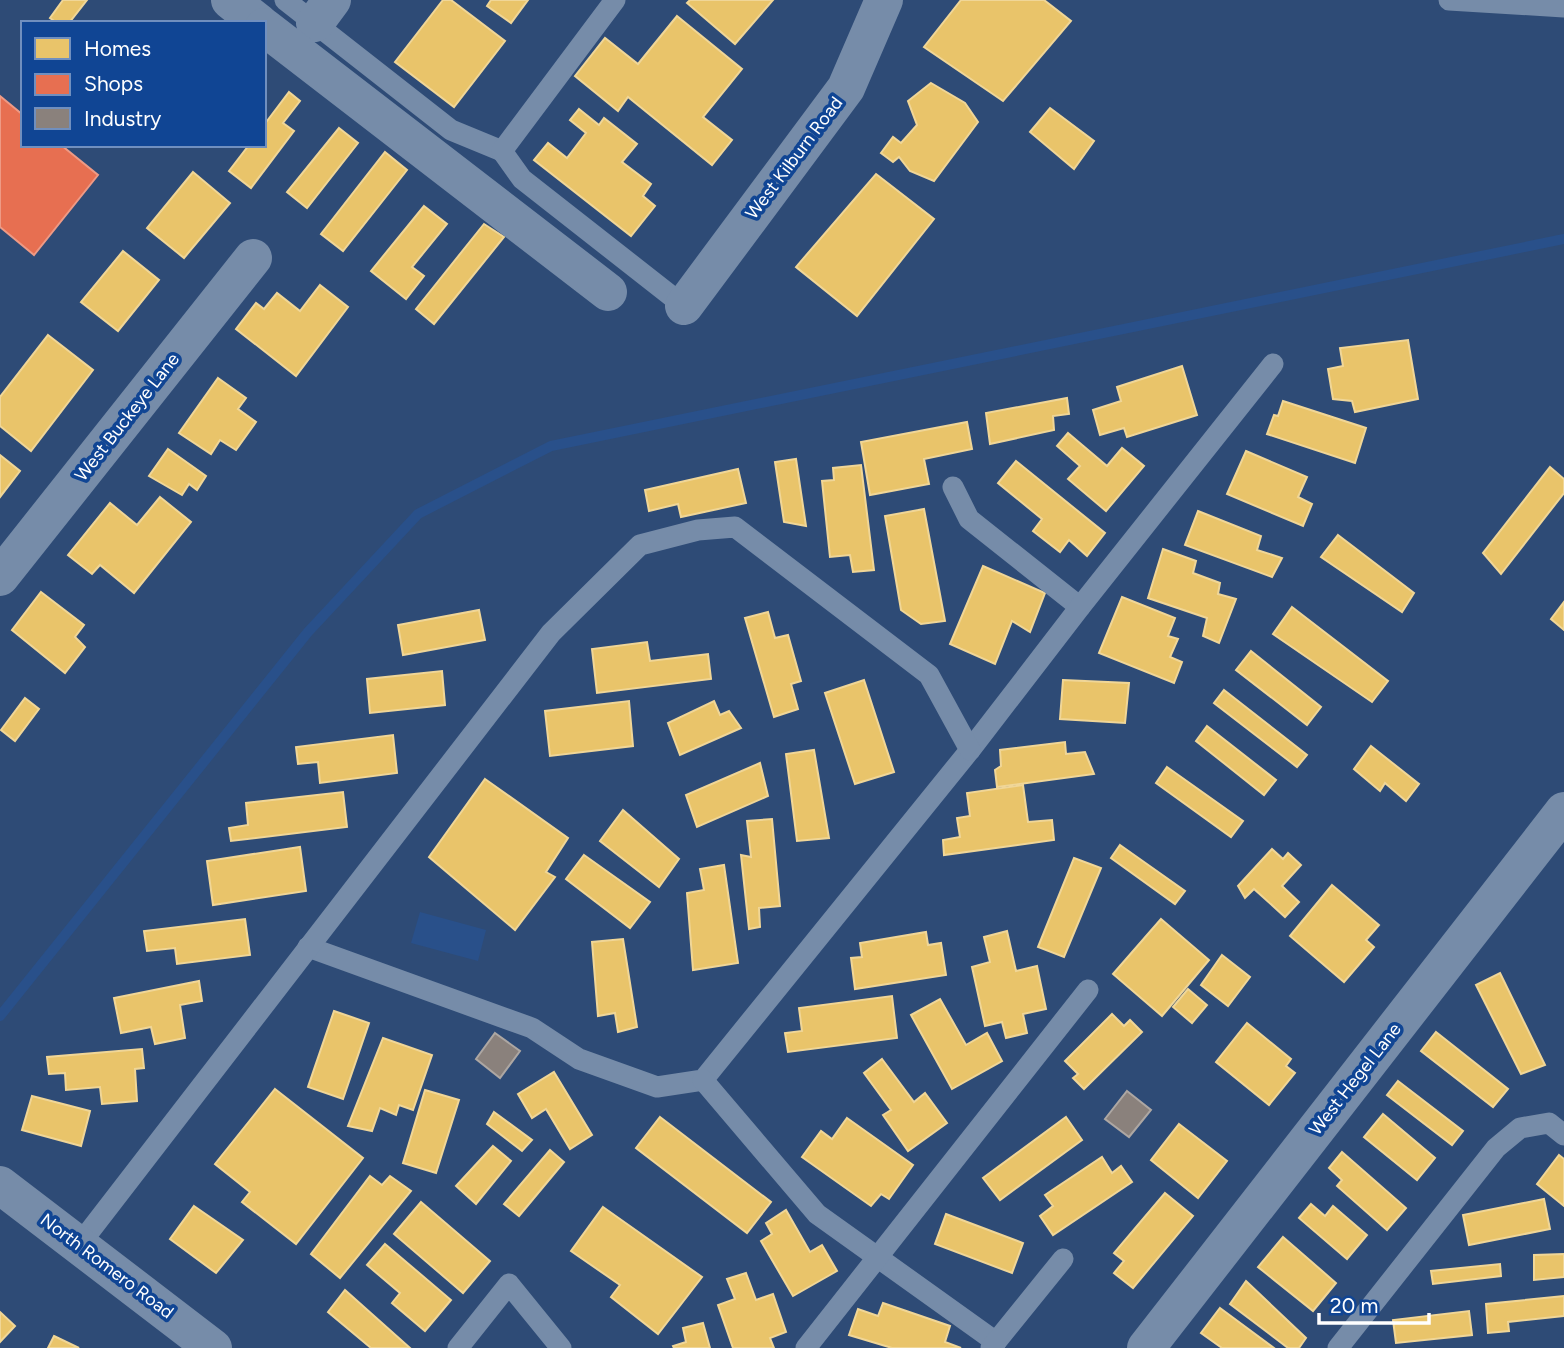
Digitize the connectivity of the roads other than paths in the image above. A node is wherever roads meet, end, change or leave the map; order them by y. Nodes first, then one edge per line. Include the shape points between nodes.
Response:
1 (230, 0) edge
2 (285, 0) edge
3 (615, 0) edge
4 (884, 0) edge
5 (1449, 0) edge
6 (1564, 7) edge
7 (323, 11) edge
8 (256, 21) edge
9 (266, 29) edge
10 (502, 151) junction
11 (253, 258) dead end
12 (608, 292) dead end
13 (684, 306) joint
14 (1273, 364) dead end
15 (953, 487) dead end
16 (0, 577) edge
17 (1080, 607) junction
18 (970, 750) junction
19 (1564, 811) edge
20 (308, 947) junction
21 (1088, 990) dead end
22 (703, 1080) junction
23 (1564, 1135) edge
24 (0, 1185) edge
25 (79, 1245) junction
26 (878, 1256) junction
27 (1063, 1259) dead end
28 (200, 1344) edge
29 (993, 1345) edge
30 (457, 1348) edge
31 (561, 1348) edge
32 (806, 1348) edge
33 (1146, 1348) edge
34 (1338, 1348) edge

1 - 8 street
2 - 7 lane
3 - 10 lane
4 - 13 street, West Kilburn Road via 846,88
5 - 6 lane
7 - 10 lane via 451,130
9 - 12 street
10 - 13 lane via 522,179
11 - 16 street, West Buckeye Lane
14 - 17 lane
15 - 17 lane via 969,519
17 - 18 lane
18 - 20 lane via 929,676 735,527 698,530 640,545 551,633
18 - 22 lane
19 - 33 street, West Hegel Lane
20 - 22 lane via 533,1028 579,1059 657,1087
20 - 25 lane
21 - 26 lane
22 - 26 lane via 817,1214
23 - 34 lane via 1549,1123 1520,1128 1496,1148
24 - 25 street, North Romero Road
25 - 28 street, North Romero Road
26 - 29 lane
26 - 32 lane
27 - 29 lane
30 - 31 lane via 509,1283

